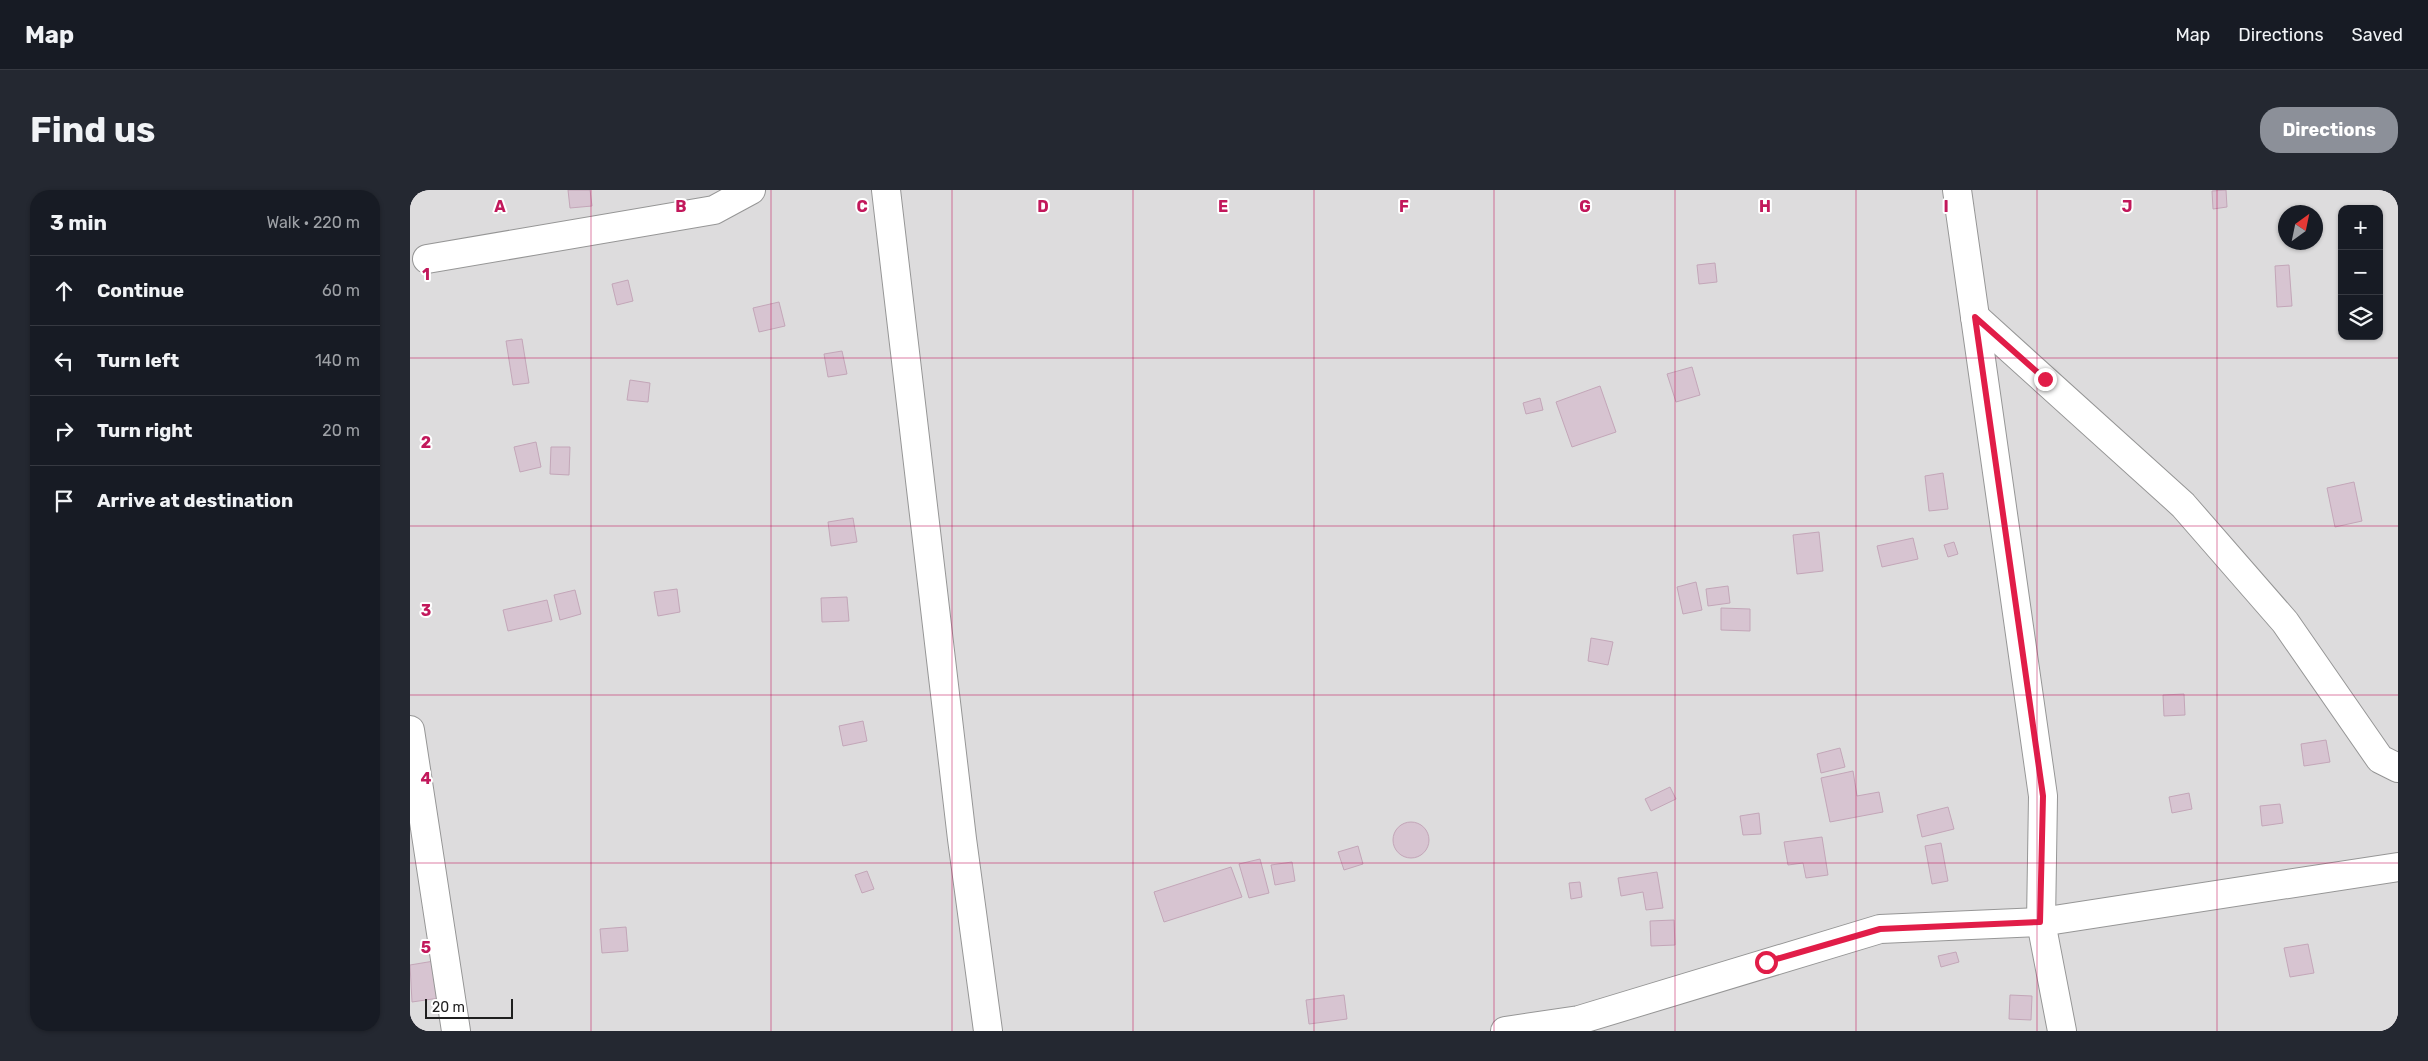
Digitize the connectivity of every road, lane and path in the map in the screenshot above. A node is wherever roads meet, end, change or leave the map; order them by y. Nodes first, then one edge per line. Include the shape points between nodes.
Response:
1 (751, 190) edge
2 (886, 190) edge
3 (1957, 190) edge
4 (427, 259) dead end
5 (1975, 317) junction
6 (410, 730) edge
7 (2398, 768) edge
8 (2398, 867) edge
9 (2040, 922) junction
10 (1580, 1025) edge
11 (456, 1031) edge
12 (988, 1031) edge
13 (1505, 1031) edge
14 (2062, 1031) edge

1 - 4 street via 714,210
2 - 12 street via 962,839
3 - 5 street
5 - 7 street via 2183,505 2284,622 2380,759
5 - 9 street via 2043,796
6 - 11 street
8 - 9 street
9 - 10 street via 1880,929
9 - 14 street
10 - 13 street

